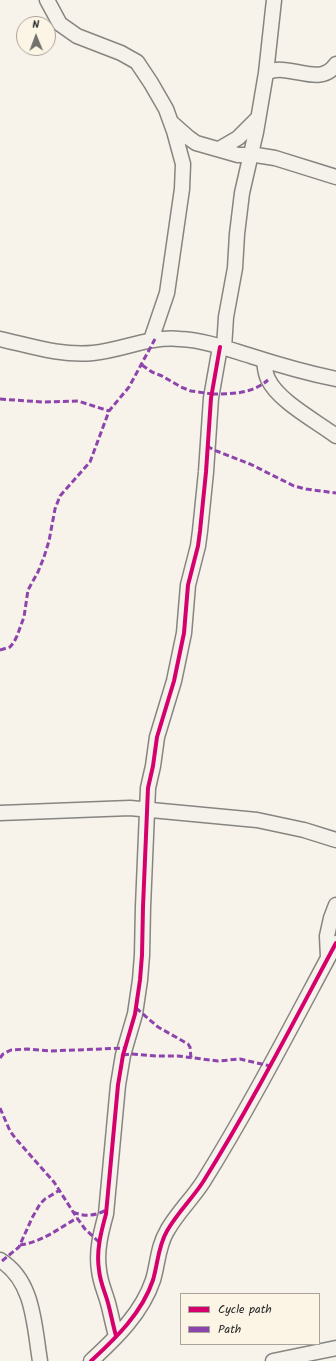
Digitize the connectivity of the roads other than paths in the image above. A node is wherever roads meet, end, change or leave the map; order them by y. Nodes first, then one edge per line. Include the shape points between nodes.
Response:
1 (47, 0) edge
2 (274, 0) edge
3 (336, 64) edge
4 (266, 74) junction
5 (258, 118) junction
6 (171, 123) junction
7 (199, 144) junction
8 (219, 149) junction
9 (251, 155) junction
10 (183, 164) junction
11 (336, 177) edge
12 (0, 339) edge
13 (151, 340) junction
14 (222, 347) junction
15 (264, 360) junction
16 (336, 379) edge
17 (334, 430) edge
18 (147, 810) junction
19 (0, 813) edge
20 (336, 840) edge
21 (336, 905) edge
22 (336, 943) edge
23 (328, 959) junction
24 (0, 1260) edge
25 (116, 1336) junction
26 (336, 1348) edge
27 (40, 1361) edge
28 (91, 1361) edge
29 (273, 1361) edge

1 - 6 street via 60,24 77,36 137,62
2 - 4 street
3 - 4 street via 326,74 304,74 276,69
4 - 5 street
5 - 8 street via 238,138
5 - 9 street
6 - 7 street
6 - 10 street
7 - 8 street
7 - 10 street
8 - 9 street via 238,155
9 - 11 street via 275,158
9 - 14 street via 242,193
10 - 13 street via 182,189 167,293
12 - 13 street via 48,351 78,354 115,349
13 - 14 street via 182,339
14 - 15 street
14 - 18 street via 211,398 198,546 188,585 184,633 174,681 157,738 148,788
15 - 16 street
15 - 17 street via 267,377 273,387 292,406
18 - 19 street via 112,808
18 - 20 street via 257,820
18 - 25 street via 140,980 135,1014 123,1055 118,1085 106,1214 99,1251 98,1268 101,1284
21 - 23 street via 327,936
22 - 23 street
23 - 25 street via 202,1183 167,1231 161,1243 153,1279 147,1293 139,1309
24 - 27 street via 16,1274 25,1288
25 - 28 street
26 - 29 street

